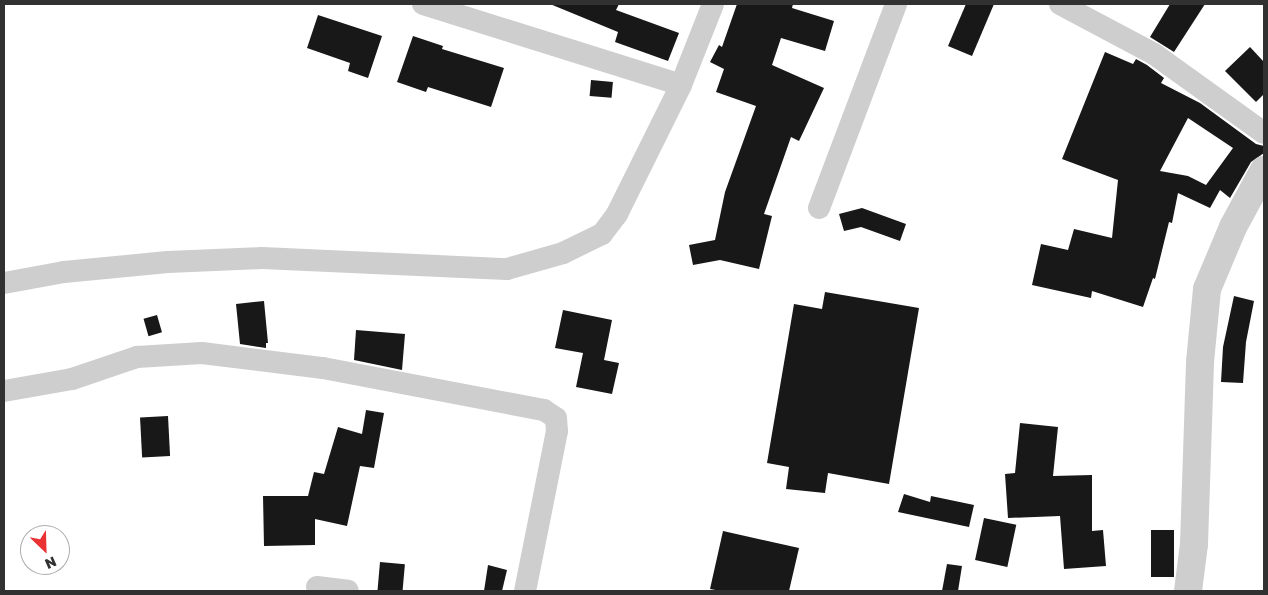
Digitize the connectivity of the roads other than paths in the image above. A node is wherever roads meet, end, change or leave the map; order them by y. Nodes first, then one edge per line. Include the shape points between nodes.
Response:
1 (423, 4) edge
2 (713, 4) edge
3 (896, 4) edge
4 (1060, 4) edge
5 (682, 85) junction
6 (1264, 133) edge
7 (1264, 170) edge
8 (819, 208) dead end
9 (4, 283) edge
10 (4, 391) edge
11 (317, 587) dead end
12 (348, 591) edge
13 (525, 591) edge
14 (1188, 591) edge

1 - 5 street
2 - 5 street
3 - 8 street
4 - 6 street via 1154,54
5 - 9 street via 617,214 602,234 563,253 507,269 262,258 168,262 64,272
7 - 14 street via 1233,227 1207,289 1200,362 1194,544
10 - 13 street via 72,379 137,357 202,353 324,368 544,410 556,418 556,431
11 - 12 street

